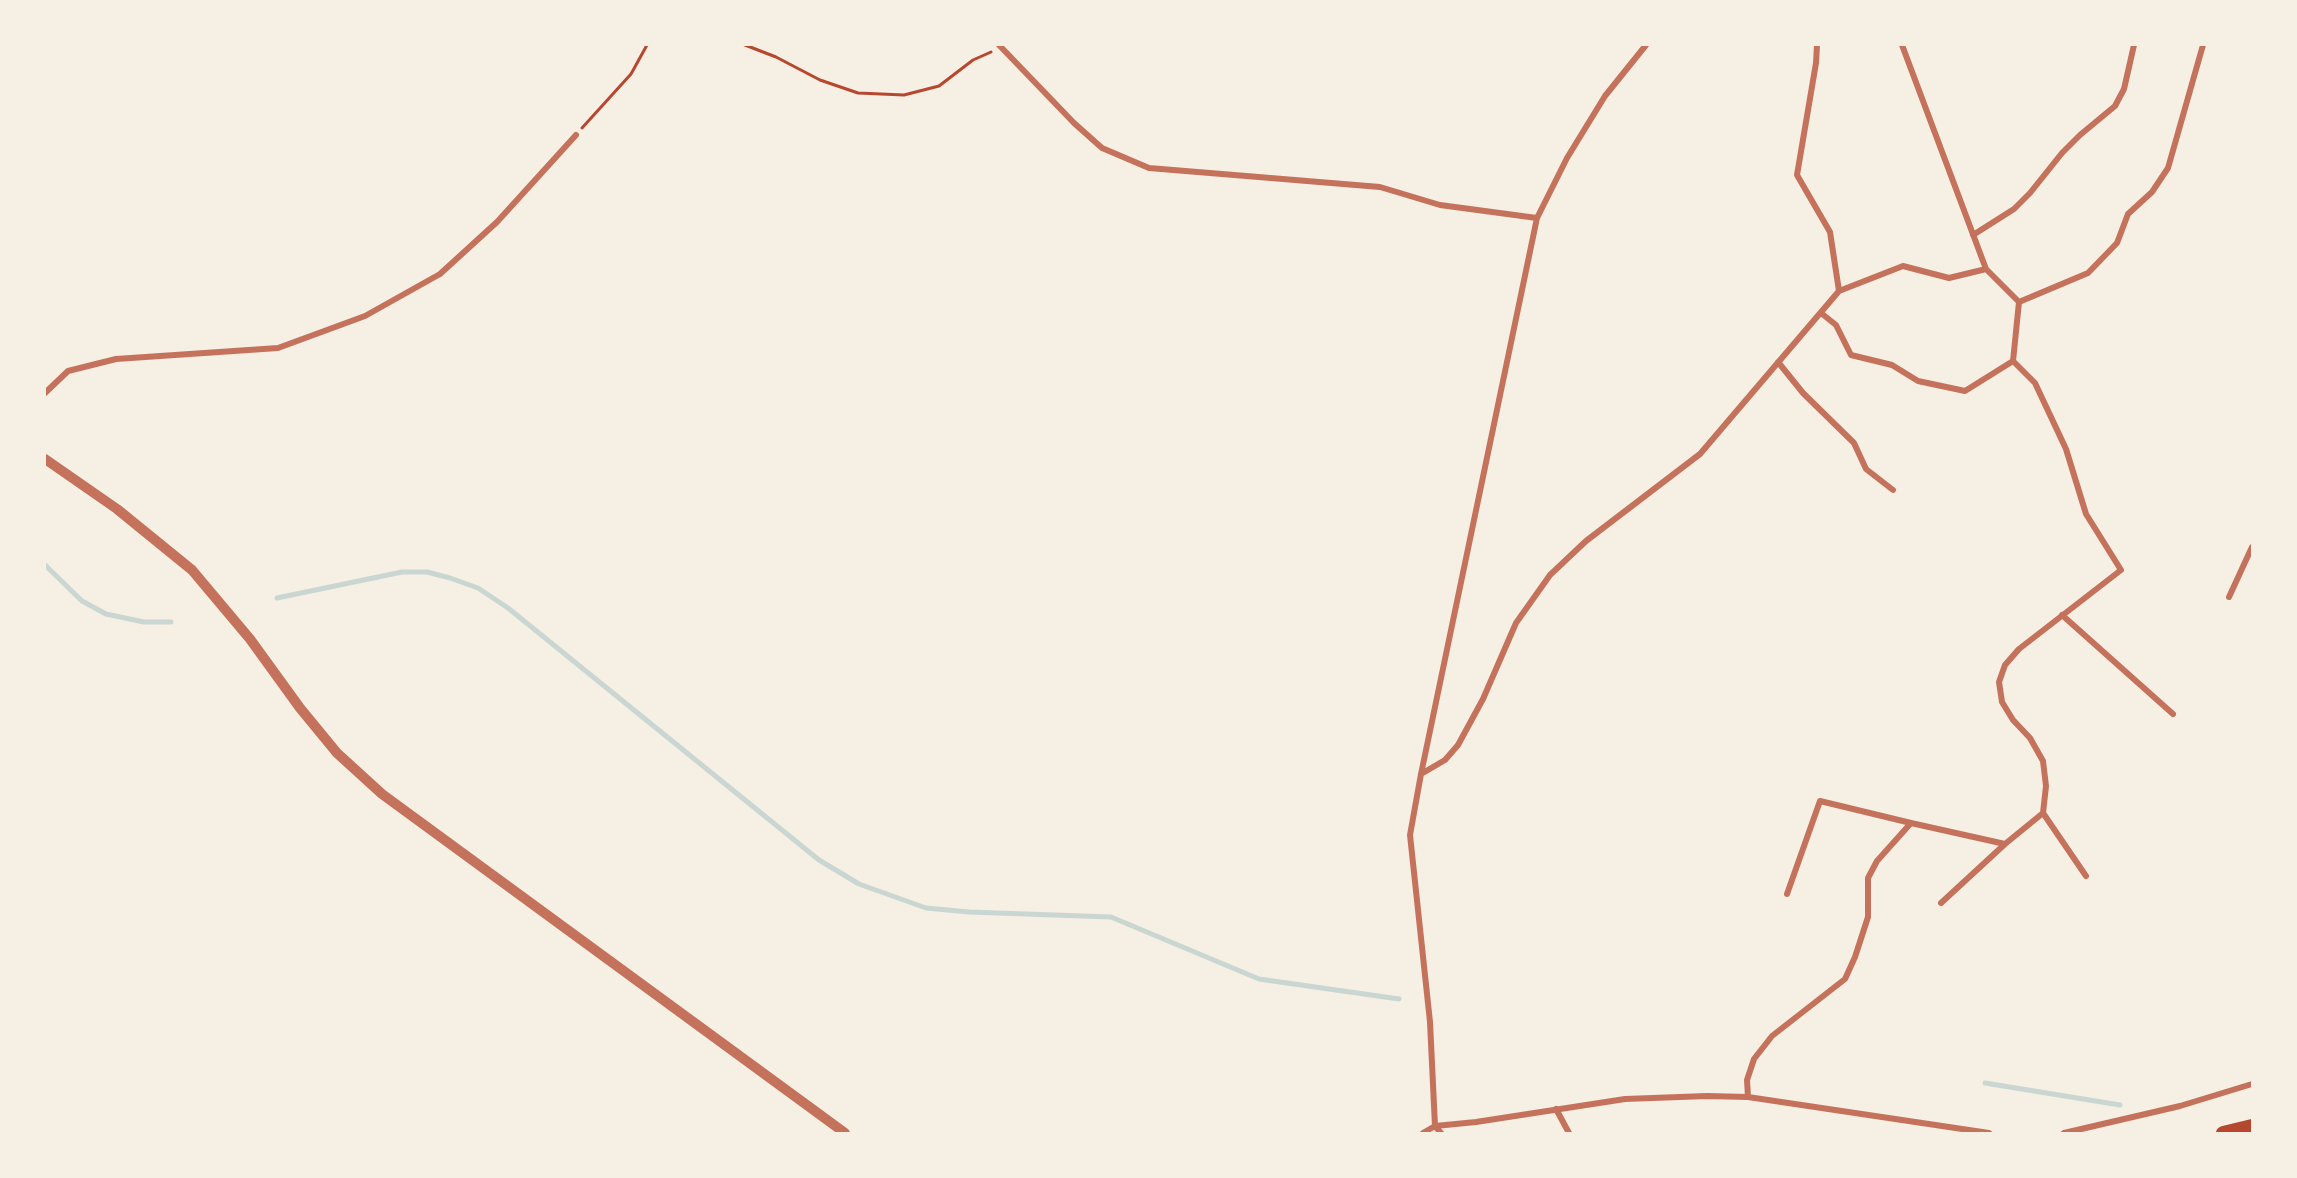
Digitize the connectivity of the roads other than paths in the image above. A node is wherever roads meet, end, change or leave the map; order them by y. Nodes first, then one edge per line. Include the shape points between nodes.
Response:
1 (1646, 45) edge
2 (1817, 45) edge
3 (1902, 45) edge
4 (2134, 45) edge
5 (2203, 45) edge
6 (1000, 46) edge
7 (576, 135) road end
8 (1537, 218) junction
9 (1973, 235) junction
10 (1986, 269) junction
11 (1839, 291) junction
12 (2019, 302) junction
13 (1821, 313) junction
14 (1778, 362) junction
15 (2013, 362) junction
16 (45, 393) edge
17 (45, 459) edge
18 (1893, 490) dead end
19 (2252, 547) edge
20 (2229, 597) dead end
21 (2062, 615) junction
22 (2173, 714) dead end
23 (1421, 774) junction
24 (2043, 813) junction
25 (1911, 823) junction
26 (2005, 844) junction
27 (2086, 876) dead end
28 (1787, 894) dead end
29 (1941, 903) dead end
30 (2252, 1084) edge
31 (1748, 1097) junction
32 (1556, 1109) junction
33 (1436, 1126) junction
34 (2252, 1126) edge
35 (845, 1133) edge
36 (1423, 1133) edge
37 (1441, 1133) edge
38 (1569, 1133) edge
39 (1989, 1133) edge
40 (2064, 1133) edge
41 (2223, 1133) edge

1 - 8 street via 1605,96 1567,158
2 - 11 street via 1797,175 1830,232
3 - 9 street
4 - 9 street via 2124,89 2115,106 2079,135 2014,209
5 - 12 street via 2168,168 2152,192 2128,214 2117,243 2088,273
6 - 8 street via 1102,148 1149,168 1380,187 1440,205
7 - 16 street via 497,222 440,274 365,316 278,348 116,359 68,371
8 - 23 street
9 - 10 street
10 - 11 street via 1949,278 1903,266
10 - 12 street
11 - 13 street
12 - 15 street
13 - 14 street
13 - 15 street via 1836,325 1851,355 1892,365 1918,381 1965,391
14 - 18 street via 1854,443 1866,469
14 - 23 street via 1700,454 1586,542 1551,575 1516,623 1458,745 1445,760
15 - 21 street via 2035,383 2066,449 2086,513 2121,570
17 - 35 street via 117,509 192,570 337,753 382,794
19 - 20 street
21 - 22 street
21 - 24 street via 2019,649 2005,665 1999,682 2002,702 2043,760
23 - 33 street via 1410,835 1430,1023
24 - 26 street
24 - 27 street
25 - 26 street
25 - 28 street via 1820,801
25 - 31 street via 1877,861 1868,878 1868,917 1845,979 1772,1036 1754,1059 1747,1080
26 - 29 street
30 - 40 street via 2180,1106
31 - 32 street via 1625,1099
31 - 39 street
32 - 33 street
32 - 38 street
33 - 36 street
33 - 37 street
34 - 41 main road

